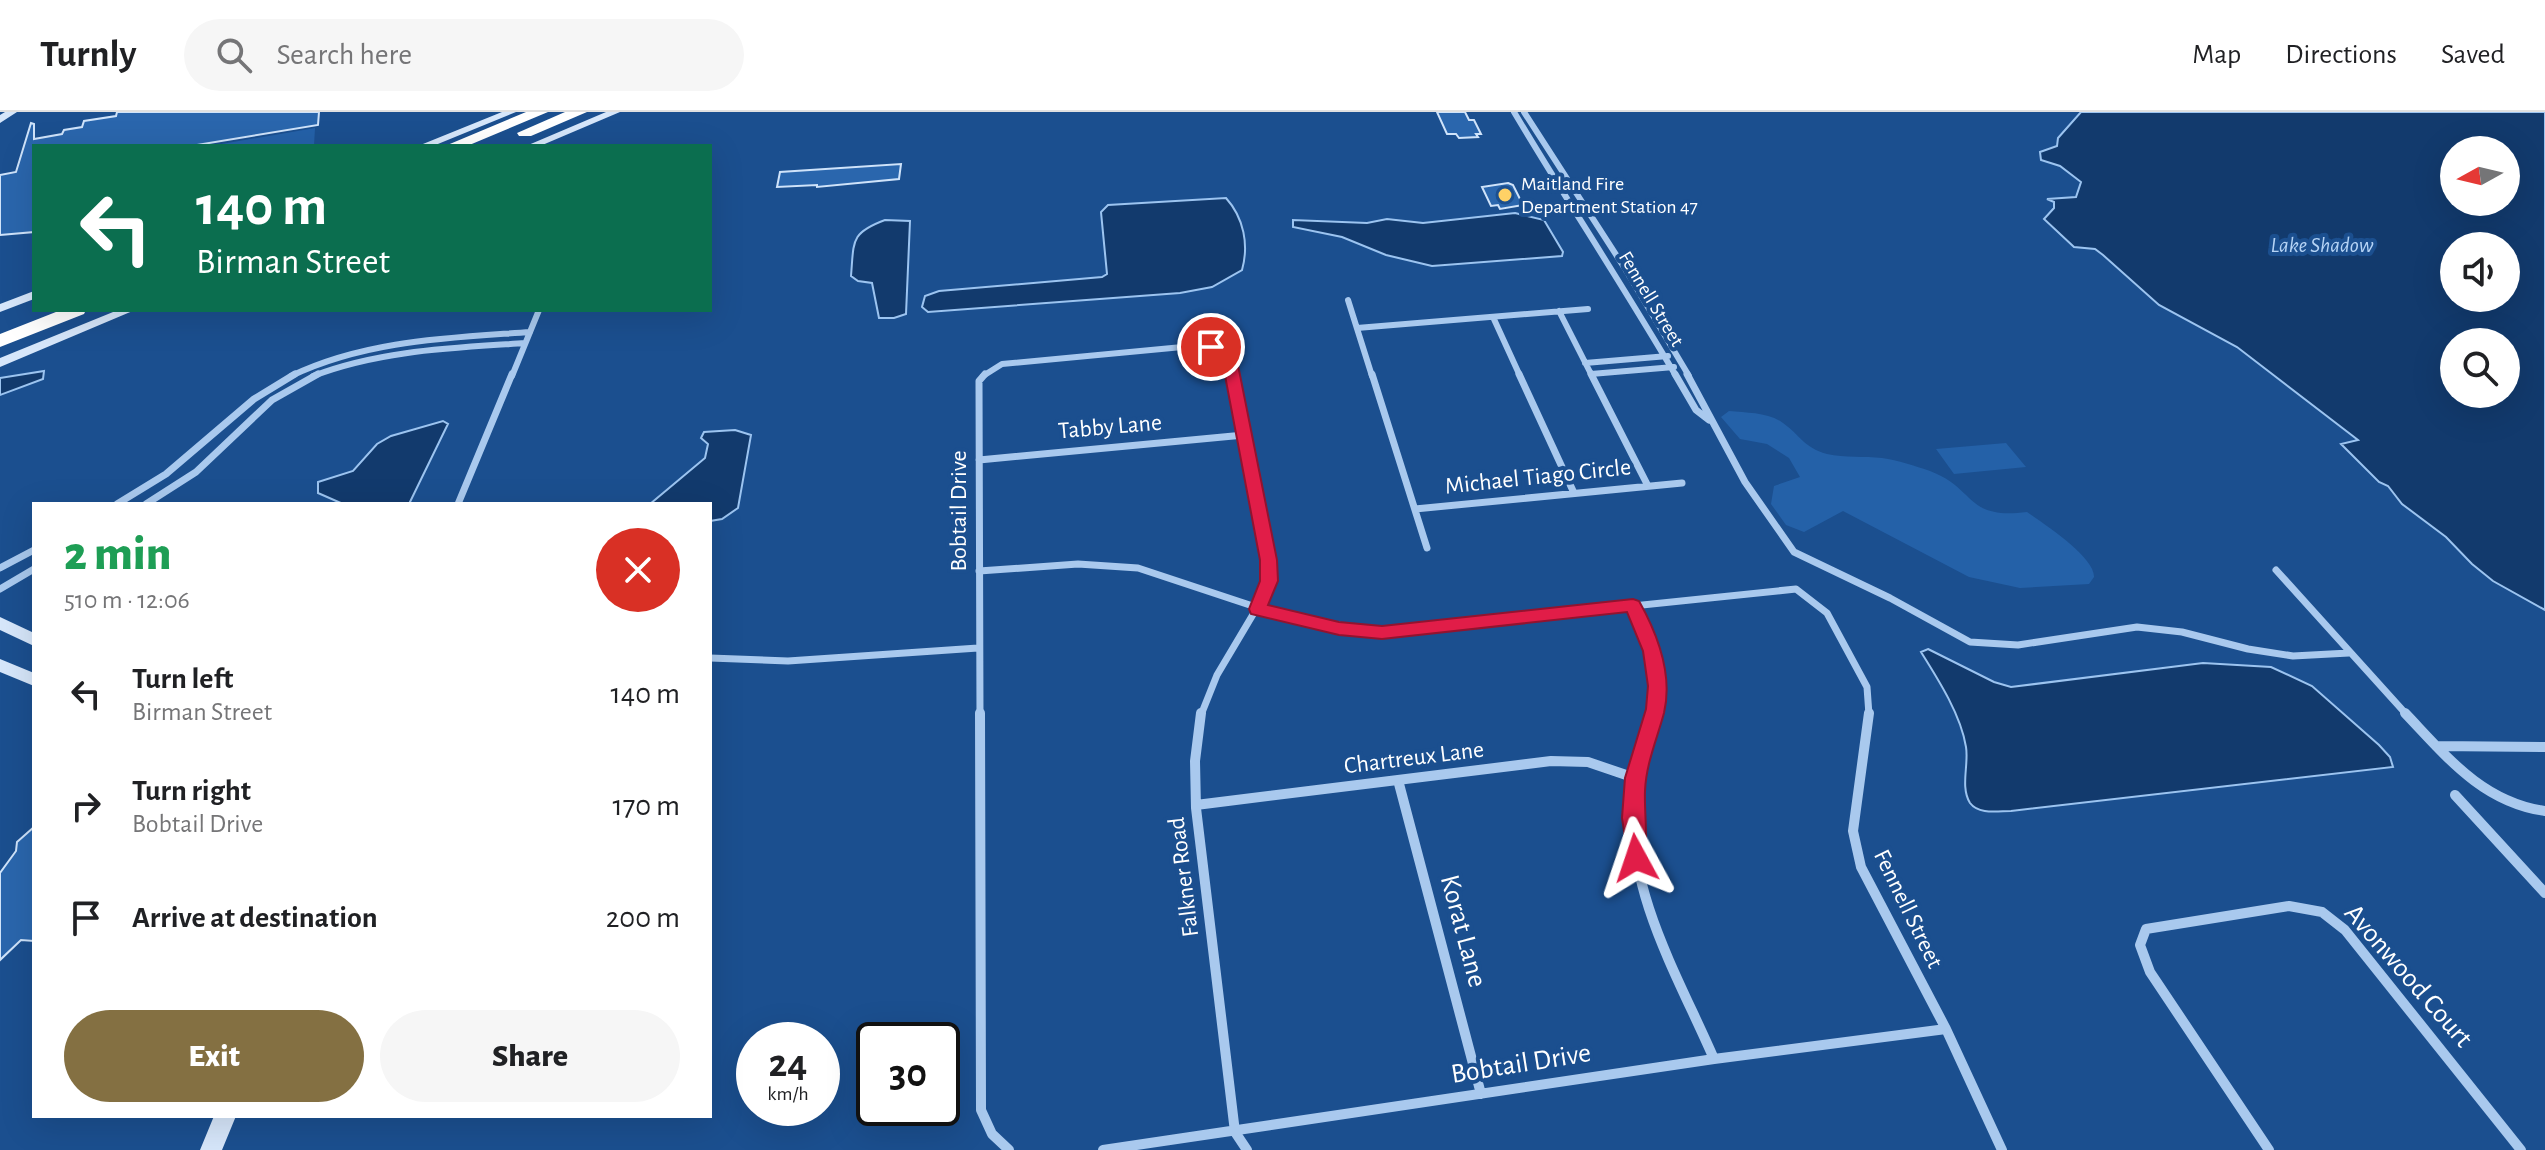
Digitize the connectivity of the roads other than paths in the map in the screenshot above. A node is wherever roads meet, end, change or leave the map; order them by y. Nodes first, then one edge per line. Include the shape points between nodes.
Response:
1 (12, 112) edge
2 (511, 112) edge
3 (540, 112) edge
4 (579, 112) edge
5 (615, 112) edge
6 (1514, 112) edge
7 (1524, 112) edge
8 (0, 120) edge
9 (1531, 123) junction
10 (1521, 124) junction
11 (488, 140) edge
12 (428, 144) edge
13 (463, 144) edge
14 (536, 144) edge
15 (1569, 205) junction
16 (1581, 205) junction
17 (1589, 217) junction
18 (1577, 218) junction
19 (32, 296) edge
20 (1348, 300) dead end
21 (0, 308) edge
22 (1588, 309) dead end
23 (1559, 311) junction
24 (35, 312) edge
25 (72, 312) edge
26 (124, 312) edge
27 (538, 312) edge
28 (1493, 317) junction
29 (0, 326) edge
30 (1357, 328) junction
31 (530, 332) junction
32 (0, 341) edge
33 (525, 343) junction
34 (1676, 355) junction
35 (1665, 356) junction
36 (1619, 360) junction
37 (0, 363) edge
38 (1585, 363) junction
39 (1683, 366) junction
40 (1671, 367) junction
41 (1626, 371) junction
42 (1591, 374) junction
43 (1710, 421) junction
44 (1244, 435) junction
45 (979, 460) junction
46 (1682, 483) dead end
47 (1648, 486) junction
48 (1574, 493) junction
49 (120, 502) edge
50 (149, 502) edge
51 (459, 502) edge
52 (1415, 509) junction
53 (1427, 548) dead end
54 (32, 551) edge
55 (0, 568) edge
56 (32, 570) edge
57 (2276, 570) dead end
58 (979, 571) junction
59 (0, 589) edge
60 (1633, 605) junction
61 (1258, 609) junction
62 (0, 623) edge
63 (32, 639) edge
64 (978, 648) junction
65 (2349, 653) junction
66 (712, 658) edge
67 (0, 665) edge
68 (32, 679) edge
69 (2436, 746) junction
70 (2545, 747) edge
71 (1635, 778) junction
72 (1398, 780) junction
73 (2455, 795) dead end
74 (1196, 805) junction
75 (2545, 811) edge
76 (2545, 893) edge
77 (1946, 1029) junction
78 (1714, 1059) junction
79 (1481, 1094) junction
80 (224, 1118) edge
81 (1235, 1132) junction
82 (211, 1150) edge
83 (1009, 1150) edge
84 (1103, 1150) edge
85 (1247, 1150) edge
86 (2002, 1150) edge
87 (2269, 1150) edge
88 (2521, 1150) edge

1 - 8 street
2 - 12 street
3 - 11 highway
4 - 11 highway
5 - 14 street
6 - 10 street, Fennell Street
7 - 9 street, Fennell Street
9 - 10 street
9 - 16 street, Fennell Street
10 - 15 street, Fennell Street
11 - 13 highway
15 - 16 street
15 - 18 street, Fennell Street
16 - 17 street, Fennell Street
17 - 18 street
17 - 34 street, Fennell Street
18 - 35 street, Fennell Street
19 - 21 street
20 - 30 street, Michael Tiago Circle
22 - 23 street
23 - 28 street
23 - 38 street, Michael Tiago Circle
24 - 29 highway
25 - 32 highway
26 - 37 street
27 - 31 street
28 - 30 street
28 - 48 street
30 - 52 street, Michael Tiago Circle
31 - 33 street
31 - 49 street via 369,348 289,375 232,415 166,475
33 - 50 street via 388,355 316,375 282,392 199,470
33 - 51 street
34 - 35 street
34 - 39 street, Fennell Street
35 - 36 street
35 - 40 street, Fennell Street
36 - 38 street
36 - 41 street
38 - 42 street, Michael Tiago Circle
39 - 40 street
39 - 43 street, Fennell Street
40 - 41 street
40 - 43 street, Fennell Street via 1696,410
41 - 42 street
42 - 47 street, Michael Tiago Circle
43 - 65 street, Fennell Street via 1794,552 1970,642 2018,645 2137,627 2293,656
44 - 45 street, Tabby Lane
44 - 45 street, Bobtail Drive via 1227,355 1211,347 1018,361 986,372 979,381
44 - 61 street, Bobtail Drive via 1269,560 1269,581
45 - 58 street, Bobtail Drive
46 - 47 street
47 - 48 street, Michael Tiago Circle
48 - 52 street, Michael Tiago Circle
52 - 53 street
54 - 55 street
56 - 59 street
57 - 65 street
58 - 61 street via 1062,563 1140,568
58 - 64 street, Bobtail Drive
60 - 61 street via 1382,632 1339,629
60 - 71 street via 1652,651 1657,686
60 - 77 street, Fennell Street via 1796,589 1827,613 1867,687 1869,713 1853,831 1861,867
61 - 74 street, Falkner Road via 1226,658 1201,711 1192,773
62 - 63 street
64 - 66 street via 788,661
64 - 83 street, Bobtail Drive via 981,1110 992,1134
65 - 69 street
67 - 68 street
69 - 70 street
69 - 75 street via 2488,793
71 - 72 street, Chartreux Lane via 1588,762 1551,761
71 - 78 street via 1636,858
72 - 74 street, Chartreux Lane
72 - 79 street, Korat Lane
73 - 76 street
74 - 81 street, Falkner Road
77 - 78 street, Bobtail Drive
77 - 86 street, Fennell Street
78 - 79 street, Bobtail Drive
79 - 81 street, Bobtail Drive
80 - 82 street
81 - 84 street, Bobtail Drive
81 - 85 street, Falkner Road
87 - 88 street, Avonwood Court via 2150,972 2140,945 2146,929 2289,906 2322,912 2345,930

